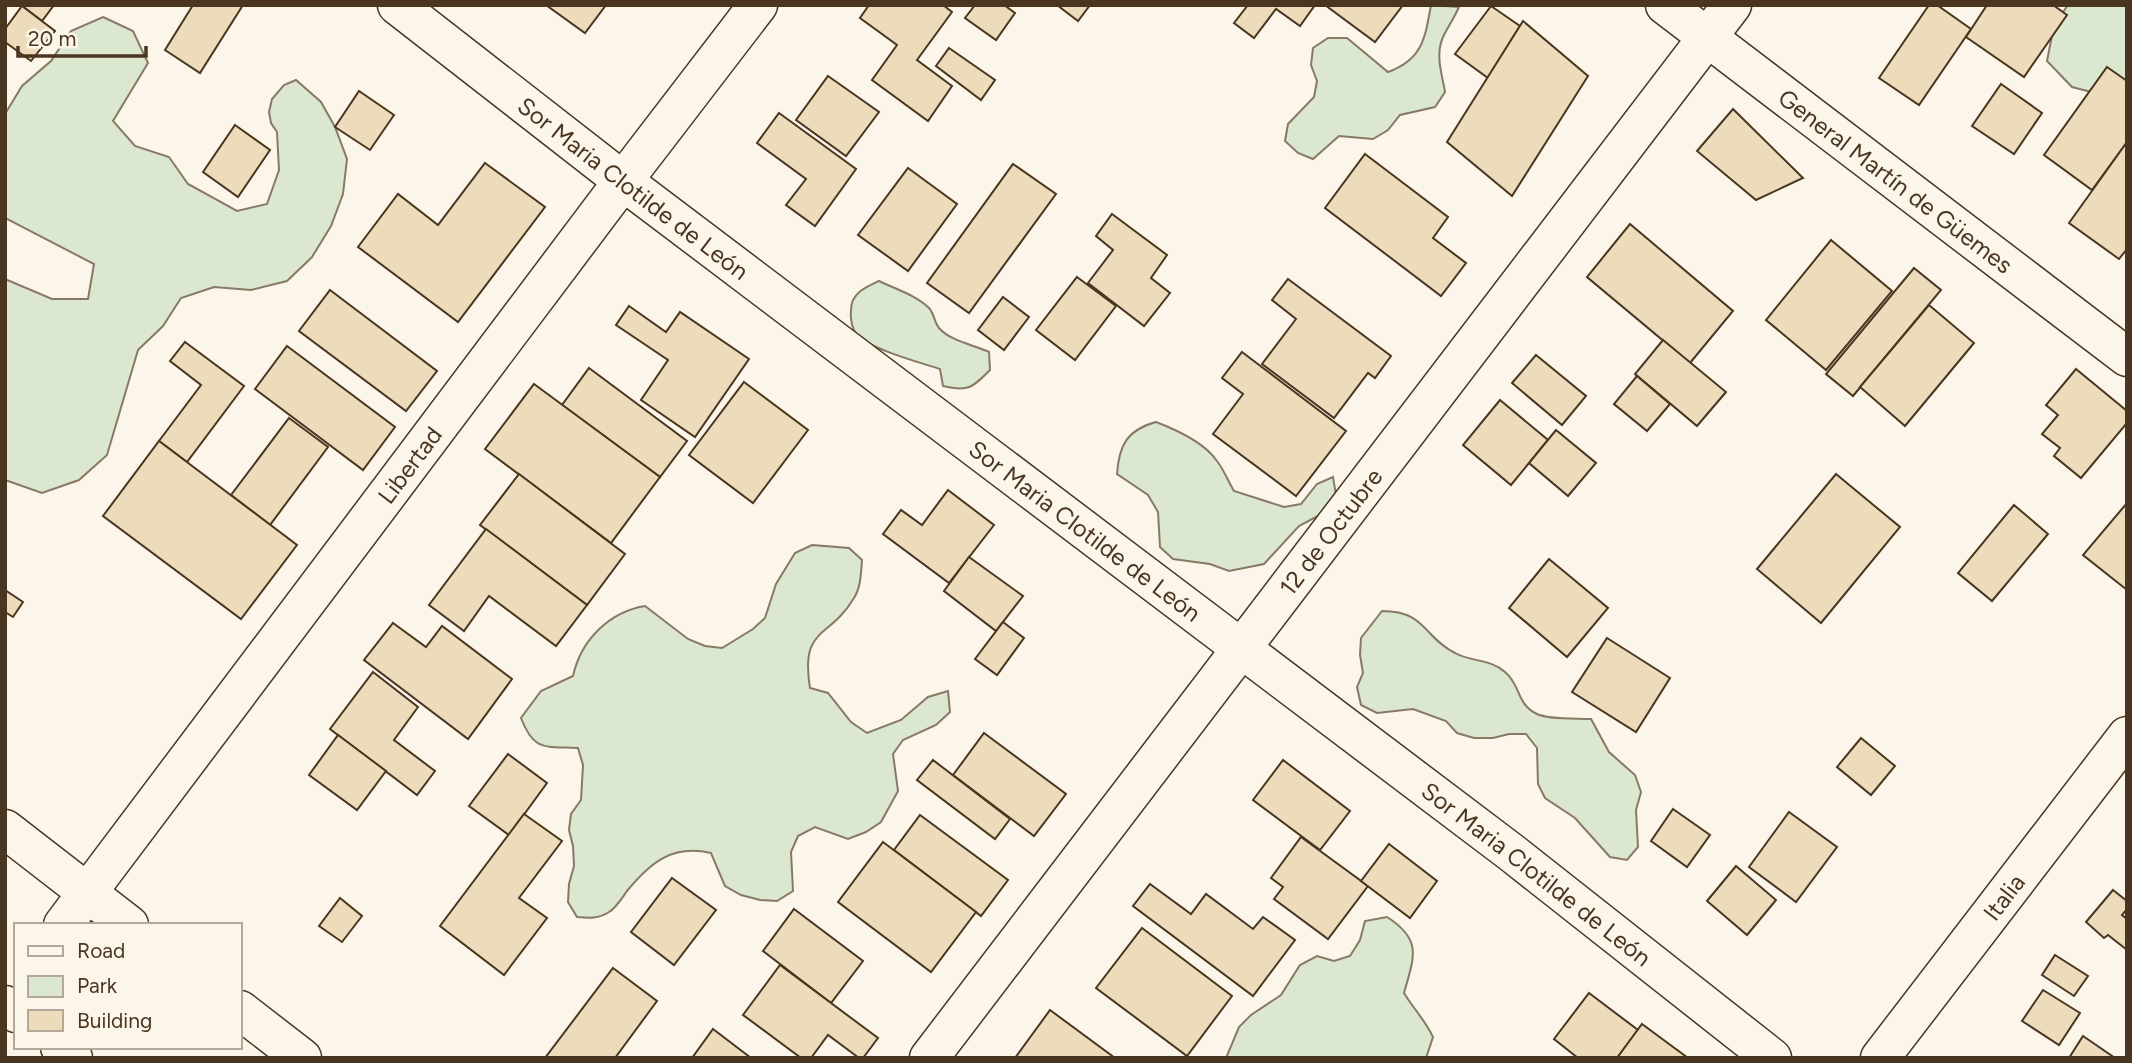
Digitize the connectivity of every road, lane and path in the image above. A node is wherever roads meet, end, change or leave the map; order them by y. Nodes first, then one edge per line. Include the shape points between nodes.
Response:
1 (397, 5) edge
2 (758, 5) edge
3 (1665, 5) edge
4 (1732, 5) edge
5 (1707, 38) junction
6 (623, 181) junction
7 (2127, 358) edge
8 (1242, 648) junction
9 (2127, 736) edge
10 (5, 830) edge
11 (88, 893) junction
12 (65, 923) edge
13 (126, 923) edge
14 (242, 1012) edge
15 (302, 1058) edge
16 (929, 1058) edge
17 (1772, 1058) edge
18 (1880, 1058) edge

1 - 6 street, Sor Maria Clotilde de León
2 - 6 street, Libertad
3 - 5 street, General Martín de Güemes
4 - 5 street, 12 de Octubre
5 - 7 street, General Martín de Güemes
5 - 8 street, 12 de Octubre
6 - 8 street, Sor Maria Clotilde de León
6 - 11 street, Libertad
8 - 16 street, 12 de Octubre
8 - 17 street, Sor Maria Clotilde de León
9 - 18 street, Italia
10 - 11 street
11 - 12 street, Libertad
11 - 13 street
14 - 15 street

